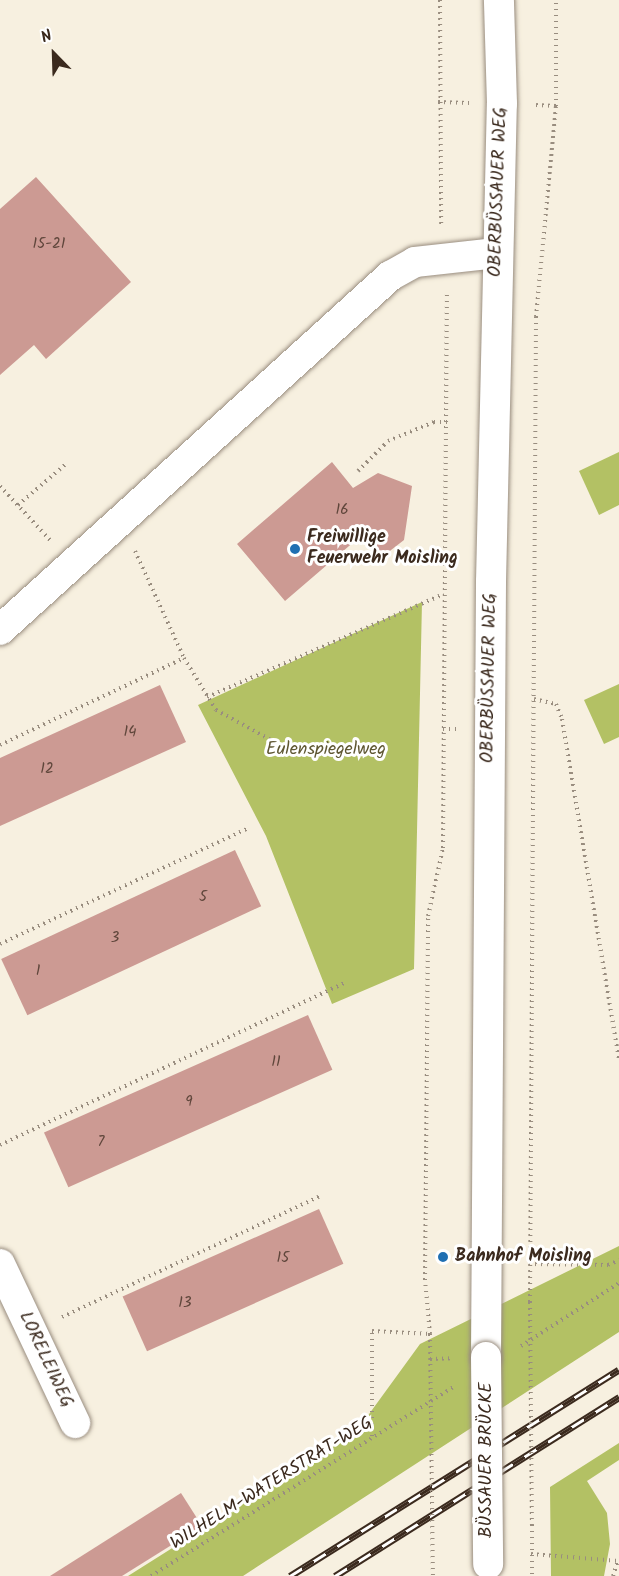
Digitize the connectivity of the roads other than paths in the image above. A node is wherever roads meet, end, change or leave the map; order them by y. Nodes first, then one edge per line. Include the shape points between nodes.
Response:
1 (499, 0) edge
2 (497, 254) junction
3 (0, 630) edge
4 (0, 1264) edge
5 (486, 1357) joint
6 (75, 1423) dead end
7 (488, 1570) edge

1 - 2 street, OBERBÜSSAUER WEG via 502,104
2 - 3 street via 415,262 390,276
2 - 5 street, OBERBÜSSAUER WEG
4 - 6 street, LORELEIWEG
5 - 7 street, BÜSSAUER BRÜCKE, bridge

